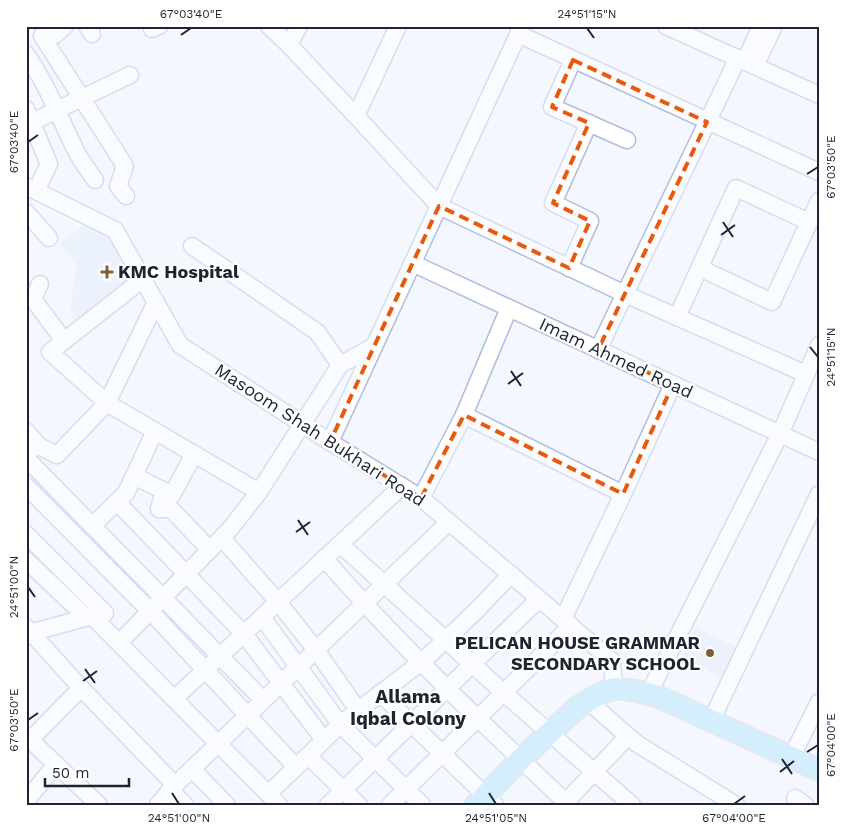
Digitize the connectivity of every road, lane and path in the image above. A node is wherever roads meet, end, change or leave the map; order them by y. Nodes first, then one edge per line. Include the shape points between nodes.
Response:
1 (65, 26) edge
2 (269, 26) edge
3 (298, 26) edge
4 (397, 26) edge
5 (666, 26) edge
6 (761, 26) edge
7 (774, 26) edge
8 (520, 30) edge
9 (47, 32) edge
10 (26, 45) edge
11 (289, 45) junction
12 (26, 54) edge
13 (573, 60) junction
14 (746, 62) junction
15 (130, 75) dead end
16 (819, 95) edge
17 (82, 99) junction
18 (58, 110) junction
19 (29, 115) edge
20 (356, 116) junction
21 (707, 122) junction
22 (589, 123) junction
23 (627, 140) dead end
24 (819, 172) edge
25 (95, 180) dead end
26 (31, 188) edge
27 (126, 196) dead end
28 (819, 201) edge
29 (439, 206) junction
30 (26, 212) edge
31 (809, 222) junction
32 (49, 238) dead end
33 (192, 246) dead end
34 (412, 263) junction
35 (569, 268) junction
36 (700, 268) junction
37 (142, 279) junction
38 (40, 284) dead end
39 (625, 294) junction
40 (156, 302) junction
41 (509, 308) junction
42 (677, 317) junction
43 (64, 342) junction
44 (374, 346) junction
45 (598, 350) junction
46 (817, 355) edge
47 (340, 365) junction
48 (806, 374) junction
49 (673, 384) junction
50 (107, 403) junction
51 (464, 415) junction
52 (303, 424) junction
53 (26, 431) edge
54 (155, 431) junction
55 (780, 434) junction
56 (330, 442) junction
57 (33, 449) edge
58 (819, 452) edge
59 (194, 454) junction
60 (26, 458) edge
61 (134, 476) junction
62 (26, 486) edge
63 (402, 486) junction
64 (164, 491) junction
65 (259, 492) junction
66 (623, 494) junction
67 (819, 494) edge
68 (421, 498) junction
69 (117, 502) junction
70 (449, 522) junction
71 (92, 526) junction
72 (26, 534) edge
73 (222, 538) junction
74 (340, 544) junction
75 (210, 550) junction
76 (324, 558) junction
77 (26, 560) edge
78 (187, 574) junction
79 (511, 574) junction
80 (385, 584) junction
81 (163, 598) junction
82 (539, 599) junction
83 (278, 602) junction
84 (364, 604) junction
85 (150, 611) junction
86 (262, 617) junction
87 (92, 619) junction
88 (567, 622) junction
89 (28, 631) edge
90 (244, 634) junction
91 (445, 639) junction
92 (119, 643) junction
93 (316, 650) junction
94 (220, 656) junction
95 (420, 663) junction
96 (472, 664) junction
97 (299, 666) junction
98 (206, 669) junction
99 (281, 683) junction
100 (81, 688) junction
101 (448, 688) junction
102 (614, 689) junction
103 (380, 693) junction
104 (504, 693) junction
105 (652, 694) junction
106 (174, 699) junction
107 (263, 700) junction
108 (588, 701) junction
109 (819, 702) edge
110 (358, 710) junction
111 (248, 715) junction
112 (478, 718) junction
113 (711, 721) junction
114 (412, 723) junction
115 (340, 724) junction
116 (549, 734) junction
117 (628, 736) junction
118 (28, 738) edge
119 (324, 740) junction
120 (218, 744) junction
121 (442, 753) junction
122 (791, 758) junction
123 (376, 759) junction
124 (521, 760) junction
125 (302, 761) junction
126 (56, 764) junction
127 (192, 769) junction
128 (819, 770) edge
129 (594, 773) junction
130 (173, 788) junction
131 (406, 789) junction
132 (343, 790) junction
133 (274, 799) edge
134 (26, 801) edge
135 (485, 802) edge
136 (566, 804) edge
137 (99, 805) edge
138 (158, 805) edge
139 (185, 805) edge
140 (227, 805) edge
141 (328, 805) edge
142 (359, 805) edge
143 (390, 805) edge
144 (422, 805) edge
145 (632, 805) edge
146 (736, 805) edge

1 - 9 street via 55,35
2 - 11 street
3 - 11 street
4 - 20 street
5 - 14 street
6 - 14 street
7 - 14 street
8 - 13 street
8 - 29 street
9 - 10 street
9 - 17 street
11 - 20 street
12 - 18 street
13 - 21 street
13 - 22 street via 552,107
14 - 16 street
14 - 21 street
15 - 17 street
17 - 18 street
17 - 27 street via 125,166 118,186
18 - 19 street
18 - 25 street via 77,153
19 - 26 street via 49,164
20 - 29 street
21 - 24 street
21 - 39 street
22 - 23 street
22 - 35 street via 553,203 590,220
26 - 37 street, Masoom Shah Bukhari Road via 115,230
28 - 31 street
29 - 34 street
29 - 35 street
30 - 32 street
31 - 36 street via 772,302
31 - 36 street via 736,188
33 - 47 street via 317,332
34 - 41 street, Imam Ahmed Road
34 - 44 street
35 - 39 street
36 - 42 street
37 - 40 street, Masoom Shah Bukhari Road
37 - 43 street
38 - 43 street via 33,299
39 - 42 street
39 - 45 street
40 - 50 street
40 - 52 street, Masoom Shah Bukhari Road via 180,345
41 - 45 street, Imam Ahmed Road
41 - 51 street
42 - 48 street
43 - 50 street via 50,352
44 - 47 street
44 - 56 street
45 - 49 street, Imam Ahmed Road
46 - 48 street
47 - 52 street
48 - 55 street
49 - 55 street, Imam Ahmed Road
49 - 66 street
50 - 54 street
50 - 57 street via 57,455
51 - 66 street
51 - 68 street
52 - 56 street, Masoom Shah Bukhari Road
52 - 65 street
53 - 57 street
54 - 59 street
54 - 61 street
55 - 58 street, Imam Ahmed Road
55 - 105 street via 653,685
56 - 63 street, Masoom Shah Bukhari Road
59 - 64 street via 172,495
59 - 65 street
60 - 71 street
61 - 64 street
61 - 69 street via 126,493
62 - 85 street
63 - 68 street, Masoom Shah Bukhari Road
63 - 74 street
64 - 75 street via 158,509 171,510
65 - 73 street
66 - 88 street
67 - 113 street
68 - 70 street, Masoom Shah Bukhari Road
69 - 71 street
69 - 78 street
70 - 79 street, Masoom Shah Bukhari Road
70 - 80 street
71 - 81 street
72 - 87 street via 105,614
73 - 75 street
73 - 83 street
74 - 76 street
74 - 80 street
75 - 78 street
76 - 83 street
76 - 84 street
77 - 87 street
78 - 81 street
78 - 90 street
79 - 82 street, Masoom Shah Bukhari Road
79 - 91 street
80 - 84 street
80 - 91 street
81 - 85 street
81 - 94 street
82 - 88 street, Masoom Shah Bukhari Road
82 - 96 street
83 - 86 street
83 - 93 street
84 - 93 street
84 - 95 street
85 - 92 street
85 - 98 street
86 - 90 street
86 - 97 street
87 - 89 street
87 - 92 street
88 - 102 street, Masoom Shah Bukhari Road via 612,661
88 - 104 street
89 - 100 street
90 - 94 street
90 - 99 street
91 - 95 street
91 - 96 street
92 - 106 street
93 - 97 street
93 - 110 street
94 - 98 street
94 - 107 street
95 - 101 street
95 - 103 street
96 - 101 street
96 - 104 street
97 - 99 street
97 - 115 street
98 - 106 street
98 - 111 street
99 - 107 street
99 - 119 street
100 - 118 street
100 - 130 street
101 - 112 street
101 - 114 street
102 - 105 main road
102 - 108 main road
103 - 110 street
103 - 114 street
104 - 112 street
104 - 116 street
105 - 113 main road
106 - 120 street
107 - 111 street
108 - 116 main road
108 - 117 street
109 - 122 street
110 - 115 street
111 - 120 street
111 - 125 street
112 - 121 street
112 - 124 street
113 - 122 main road
114 - 121 street
114 - 123 street
115 - 119 street
115 - 123 street
116 - 124 main road
116 - 129 street
117 - 129 street
117 - 146 street
118 - 126 street
119 - 125 street
120 - 127 street
120 - 133 street
121 - 131 street
121 - 135 street
122 - 128 main road
123 - 131 street
123 - 132 street
124 - 135 main road
124 - 136 street
125 - 132 street
125 - 133 street
126 - 134 street
126 - 137 street
127 - 130 street
127 - 140 street
129 - 136 street
129 - 145 street
130 - 138 street
130 - 139 street
131 - 143 street
131 - 144 street
132 - 141 street
132 - 142 street

